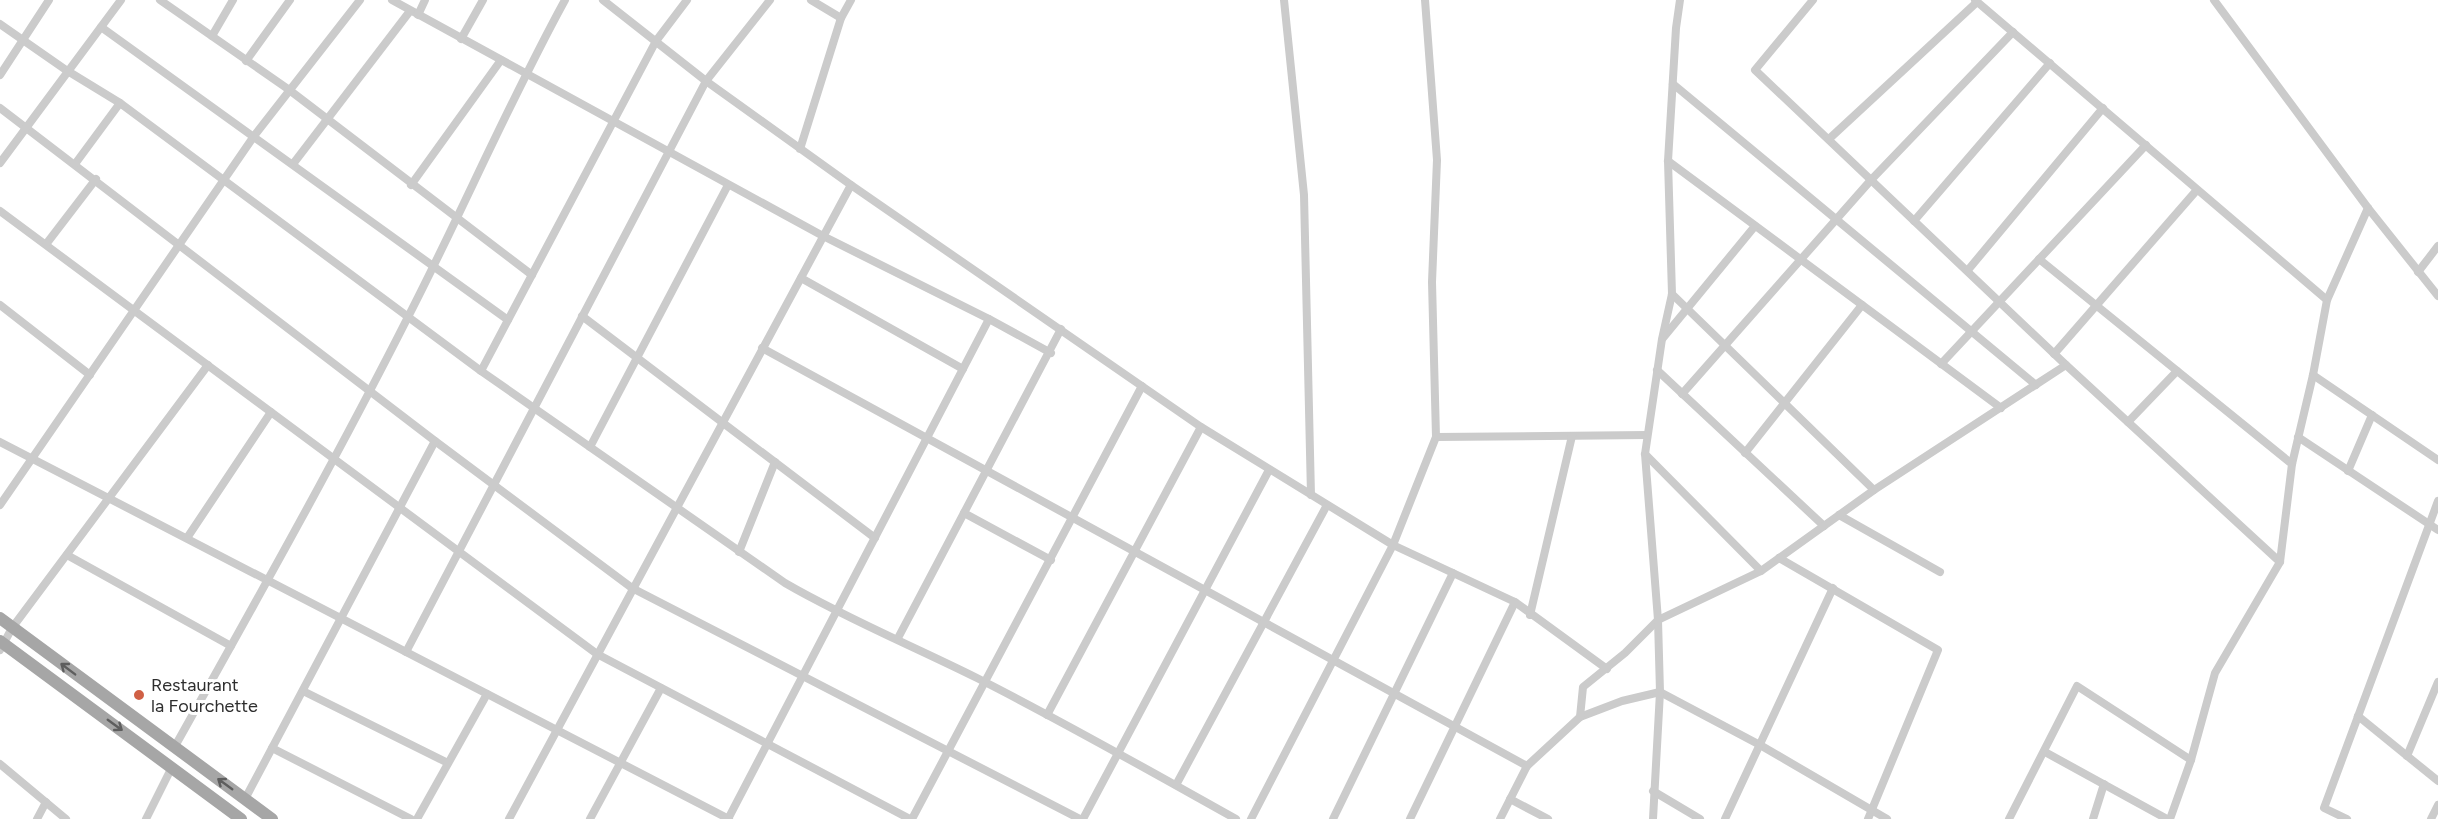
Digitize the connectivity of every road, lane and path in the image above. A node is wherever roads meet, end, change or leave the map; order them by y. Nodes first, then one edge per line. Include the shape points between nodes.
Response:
1 (49, 0) edge
2 (121, 0) edge
3 (160, 0) edge
4 (233, 0) edge
5 (290, 0) edge
6 (360, 0) edge
7 (392, 0) edge
8 (425, 0) edge
9 (483, 0) edge
10 (565, 0) edge
11 (687, 0) edge
12 (770, 0) edge
13 (811, 0) edge
14 (851, 0) edge
15 (1284, 0) edge
16 (1425, 0) edge
17 (1680, 0) edge
18 (1813, 0) edge
19 (2214, 0) edge
20 (1976, 1) edge
21 (608, 2) edge
22 (410, 11) junction
23 (418, 15) junction
24 (841, 18) junction
25 (0, 24) edge
26 (101, 27) junction
27 (2013, 32) junction
28 (212, 36) junction
29 (23, 39) junction
30 (461, 39) junction
31 (656, 41) junction
32 (501, 60) junction
33 (246, 62) junction
34 (2050, 63) junction
35 (66, 70) junction
36 (524, 73) junction
37 (0, 75) edge
38 (706, 81) junction
39 (1673, 84) junction
40 (288, 89) junction
41 (120, 103) junction
42 (0, 108) edge
43 (2103, 108) junction
44 (327, 119) junction
45 (613, 122) junction
46 (25, 129) junction
47 (254, 136) junction
48 (1829, 139) junction
49 (2146, 145) junction
50 (800, 149) junction
51 (669, 152) junction
52 (1668, 161) junction
53 (0, 163) edge
54 (75, 164) junction
55 (293, 164) junction
56 (96, 179) junction
57 (1871, 180) junction
58 (223, 181) junction
59 (729, 184) junction
60 (411, 185) junction
61 (851, 185) junction
62 (2196, 191) junction
63 (2368, 208) junction
64 (0, 211) edge
65 (456, 218) junction
66 (1836, 220) junction
67 (1914, 221) junction
68 (1755, 226) junction
69 (823, 236) junction
70 (47, 243) junction
71 (179, 245) junction
72 (2438, 246) edge
73 (2039, 259) junction
74 (1801, 260) junction
75 (433, 266) junction
76 (1968, 270) junction
77 (2418, 272) junction
78 (532, 275) junction
79 (801, 278) junction
80 (1672, 294) junction
81 (2438, 296) edge
82 (2327, 300) junction
83 (1999, 302) junction
84 (0, 305) edge
85 (1862, 305) junction
86 (2096, 306) junction
87 (1687, 308) junction
88 (134, 310) junction
89 (409, 315) junction
90 (582, 316) junction
91 (989, 319) junction
92 (508, 320) junction
93 (1062, 329) junction
94 (1971, 332) junction
95 (1662, 339) junction
96 (1725, 345) junction
97 (762, 348) junction
98 (1051, 353) junction
99 (2054, 354) junction
100 (637, 358) junction
101 (208, 364) junction
102 (1941, 364) junction
103 (2066, 366) junction
104 (963, 369) junction
105 (1657, 370) junction
106 (481, 371) junction
107 (2177, 371) junction
108 (90, 375) junction
109 (2313, 375) junction
110 (2036, 385) junction
111 (1142, 386) junction
112 (370, 391) junction
113 (1682, 394) junction
114 (1784, 403) junction
115 (534, 408) junction
116 (2001, 408) junction
117 (271, 412) junction
118 (2372, 415) junction
119 (2128, 422) junction
120 (723, 423) junction
121 (1201, 427) junction
122 (1647, 435) junction
123 (1572, 436) junction
124 (1436, 437) junction
125 (2298, 437) junction
126 (926, 438) junction
127 (435, 441) junction
128 (0, 442) edge
129 (590, 447) junction
130 (1645, 453) junction
131 (1745, 453) junction
132 (32, 459) junction
133 (334, 459) junction
134 (2438, 460) edge
135 (775, 462) junction
136 (2292, 464) junction
137 (986, 470) junction
138 (1269, 470) junction
139 (2348, 471) junction
140 (493, 486) junction
141 (1874, 490) junction
142 (1311, 495) junction
143 (110, 498) junction
144 (2438, 501) edge
145 (0, 505) edge
146 (1327, 505) junction
147 (399, 508) junction
148 (677, 508) junction
149 (964, 513) junction
150 (1839, 515) junction
151 (1073, 518) junction
152 (2430, 524) junction
153 (1824, 526) junction
154 (2438, 530) edge
155 (187, 538) junction
156 (875, 538) junction
157 (1393, 545) junction
158 (1133, 551) junction
159 (459, 552) junction
160 (739, 552) junction
161 (67, 555) junction
162 (1779, 558) junction
163 (1051, 560) junction
164 (2280, 562) junction
165 (1761, 571) junction
166 (1940, 572) dead end
167 (1453, 573) junction
168 (269, 581) junction
169 (632, 588) junction
170 (1833, 588) junction
171 (1205, 590) junction
172 (1515, 602) junction
173 (834, 611) junction
174 (1530, 615) junction
175 (341, 617) junction
176 (0, 618) edge
177 (1659, 620) junction
178 (1263, 622) junction
179 (12, 628) junction
180 (898, 638) junction
181 (1, 645) edge
182 (231, 646) junction
183 (406, 652) junction
184 (597, 654) junction
185 (1333, 660) junction
186 (1607, 669) junction
187 (803, 674) junction
188 (2438, 681) edge
189 (986, 682) junction
190 (661, 688) junction
191 (303, 691) junction
192 (1660, 692) junction
193 (1394, 693) junction
194 (487, 694) junction
195 (1047, 716) junction
196 (2358, 716) junction
197 (1581, 717) junction
198 (1456, 727) junction
199 (557, 730) junction
200 (767, 744) junction
201 (1760, 745) junction
202 (174, 748) junction
203 (272, 748) junction
204 (948, 750) junction
205 (2045, 752) junction
206 (1119, 754) junction
207 (2407, 756) junction
208 (2191, 760) junction
209 (448, 763) junction
210 (620, 763) junction
211 (0, 764) edge
212 (1527, 766) junction
213 (172, 767) junction
214 (2438, 781) edge
215 (2104, 784) junction
216 (1176, 785) junction
217 (1653, 791) junction
218 (245, 799) junction
219 (1510, 799) junction
220 (46, 802) junction
221 (2438, 805) edge
222 (1871, 810) junction
223 (234, 817) edge
224 (37, 819) edge
225 (66, 819) edge
226 (146, 819) edge
227 (272, 819) edge
228 (411, 819) edge
229 (417, 819) edge
230 (509, 819) edge
231 (590, 819) edge
232 (728, 819) edge
233 (911, 819) edge
234 (1082, 819) edge
235 (1236, 819) edge
236 (1251, 819) edge
237 (1333, 819) edge
238 (1410, 819) edge
239 (1500, 819) edge
240 (1548, 819) edge
241 (1653, 819) edge
242 (1700, 819) edge
243 (1725, 819) edge
244 (1868, 819) edge
245 (1887, 819) edge
246 (2009, 819) edge
247 (2093, 819) edge
248 (2169, 819) edge
249 (2348, 819) edge
250 (2431, 819) edge

1 - 29 street
2 - 26 street
3 - 28 street
4 - 28 street
5 - 33 street
6 - 40 street
7 - 22 street
8 - 23 street
9 - 30 street
10 - 36 street
11 - 31 street
12 - 38 street
13 - 24 street
14 - 24 street
15 - 142 street via 1304,195
16 - 124 street via 1437,160 1432,282
17 - 39 street
18 - 48 street via 1755,70
19 - 63 street
20 - 27 street
20 - 48 street
21 - 31 street
22 - 23 street
22 - 44 street
23 - 30 street
24 - 50 street
25 - 29 street
26 - 35 street
26 - 47 street
27 - 34 street
27 - 57 street
28 - 33 street
29 - 35 street
29 - 37 street
30 - 32 street
31 - 38 street
31 - 45 street
32 - 36 street
32 - 60 street
33 - 40 street
34 - 43 street
34 - 67 street
35 - 41 street
35 - 46 street
36 - 45 street
36 - 65 street
38 - 50 street
38 - 51 street
39 - 52 street
39 - 66 street
40 - 44 street
40 - 47 street
41 - 54 street
41 - 58 street
42 - 46 street
43 - 49 street
43 - 76 street
44 - 55 street
44 - 60 street
45 - 51 street
45 - 78 street
46 - 53 street
46 - 54 street
47 - 55 street
47 - 58 street
48 - 57 street
49 - 62 street
49 - 73 street
50 - 61 street
51 - 59 street
51 - 90 street
52 - 68 street
52 - 80 street
54 - 56 street
55 - 75 street
56 - 70 street
56 - 71 street
57 - 66 street
57 - 67 street
58 - 71 street
58 - 89 street
59 - 69 street
59 - 100 street
60 - 65 street
61 - 69 street
61 - 93 street
62 - 82 street
62 - 86 street
63 - 77 street
63 - 82 street
64 - 70 street
65 - 75 street
65 - 78 street
66 - 74 street
66 - 94 street
67 - 76 street
68 - 74 street
68 - 87 street
69 - 79 street
69 - 91 street
70 - 88 street
71 - 88 street
71 - 112 street
72 - 77 street
73 - 83 street
73 - 86 street
74 - 85 street
74 - 96 street
75 - 89 street
75 - 92 street
76 - 83 street
77 - 81 street
78 - 92 street
79 - 97 street
79 - 104 street
80 - 87 street
80 - 95 street
82 - 109 street
83 - 94 street
83 - 99 street
84 - 108 street
85 - 102 street
85 - 114 street
86 - 99 street
86 - 107 street
87 - 95 street
87 - 96 street
88 - 101 street
88 - 108 street
89 - 106 street
89 - 112 street
90 - 100 street
90 - 115 street
91 - 98 street
91 - 104 street
92 - 106 street
93 - 98 street
93 - 111 street
94 - 102 street
94 - 110 street
95 - 105 street
96 - 113 street
96 - 114 street
97 - 120 street
97 - 126 street
98 - 137 street
99 - 103 street
100 - 120 street
100 - 129 street
101 - 117 street
101 - 143 street
102 - 116 street
103 - 110 street
103 - 119 street
104 - 126 street
105 - 113 street
105 - 122 street
106 - 115 street
107 - 119 street
107 - 136 street
108 - 132 street
109 - 118 street
109 - 125 street
110 - 116 street
111 - 121 street
111 - 151 street
112 - 127 street
112 - 133 street
113 - 131 street
114 - 131 street
114 - 141 street
115 - 129 street
115 - 140 street
116 - 141 street
117 - 133 street
117 - 155 street
118 - 134 street
118 - 139 street
119 - 164 street
120 - 135 street
120 - 148 street
121 - 138 street
121 - 158 street
122 - 123 street
122 - 130 street
123 - 124 street
123 - 174 street
124 - 157 street
125 - 136 street
125 - 139 street
126 - 137 street
126 - 156 street
127 - 140 street
127 - 147 street
128 - 132 street
129 - 148 street
130 - 165 street
130 - 177 street
131 - 153 street
132 - 143 street
132 - 145 street
133 - 147 street
133 - 168 street
135 - 156 street
135 - 160 street
136 - 164 street
137 - 149 street
137 - 151 street
138 - 142 street
138 - 171 street
139 - 152 street
140 - 159 street
140 - 169 street
141 - 150 street
142 - 146 street
143 - 155 street
143 - 161 street
144 - 152 street
146 - 157 street
146 - 178 street
147 - 159 street
147 - 175 street
148 - 160 street
148 - 169 street
149 - 163 street
149 - 180 street
150 - 153 street
150 - 166 street
151 - 158 street
151 - 163 street
152 - 154 street
152 - 196 street
153 - 162 street
155 - 168 street
156 - 173 street
157 - 167 street
157 - 185 street
158 - 171 street
158 - 195 street
159 - 183 street
159 - 184 street
160 - 173 street
161 - 179 street
161 - 182 street
162 - 165 street
162 - 170 street
163 - 189 street
164 - 208 street via 2215,673
165 - 177 street
167 - 172 street
167 - 193 street
168 - 175 street
168 - 182 street
169 - 184 street
169 - 187 street
170 - 201 street
170 - 222 street via 1938,650
171 - 178 street
171 - 206 street
172 - 174 street
172 - 198 street
173 - 180 street
173 - 187 street
174 - 186 street
175 - 183 street
175 - 191 street
176 - 179 main road
177 - 186 street
177 - 192 street
178 - 185 street
178 - 216 street
179 - 181 street
202 -> 179 main road
180 - 189 street
181 -> 213 main road
182 - 202 street
183 - 194 street
184 - 190 street
184 - 199 street
185 - 193 street
185 - 236 street
186 - 197 street via 1583,687
187 - 200 street
187 - 204 street
188 - 207 street
189 - 195 street
189 - 204 street
190 - 200 street
190 - 210 street
191 - 203 street
191 - 209 street
192 - 197 street
192 - 201 street
192 - 217 street
193 - 198 street
193 - 237 street
194 - 199 street
194 - 209 street
195 - 206 street
196 - 207 street
196 - 249 street via 2324,808
197 - 212 street
198 - 212 street
198 - 238 street
199 - 210 street
199 - 230 street
200 - 232 street
200 - 233 street
201 - 222 street
201 - 243 street
218 -> 202 main road
203 - 218 street
203 - 228 street
204 - 233 street
204 - 234 street
205 - 208 street via 2077,686
205 - 215 street
205 - 246 street
206 - 216 street
206 - 234 street
207 - 214 street
208 - 248 street
209 - 229 street
210 - 231 street
210 - 232 street
211 - 220 street
212 - 219 street
213 - 223 main road
213 - 226 street
215 - 247 street
215 - 248 street
216 - 235 street
217 - 241 street
217 - 242 street
218 - 227 main road
219 - 239 street
219 - 240 street
220 - 224 street
220 - 225 street
221 - 250 street
222 - 244 street
222 - 245 street

